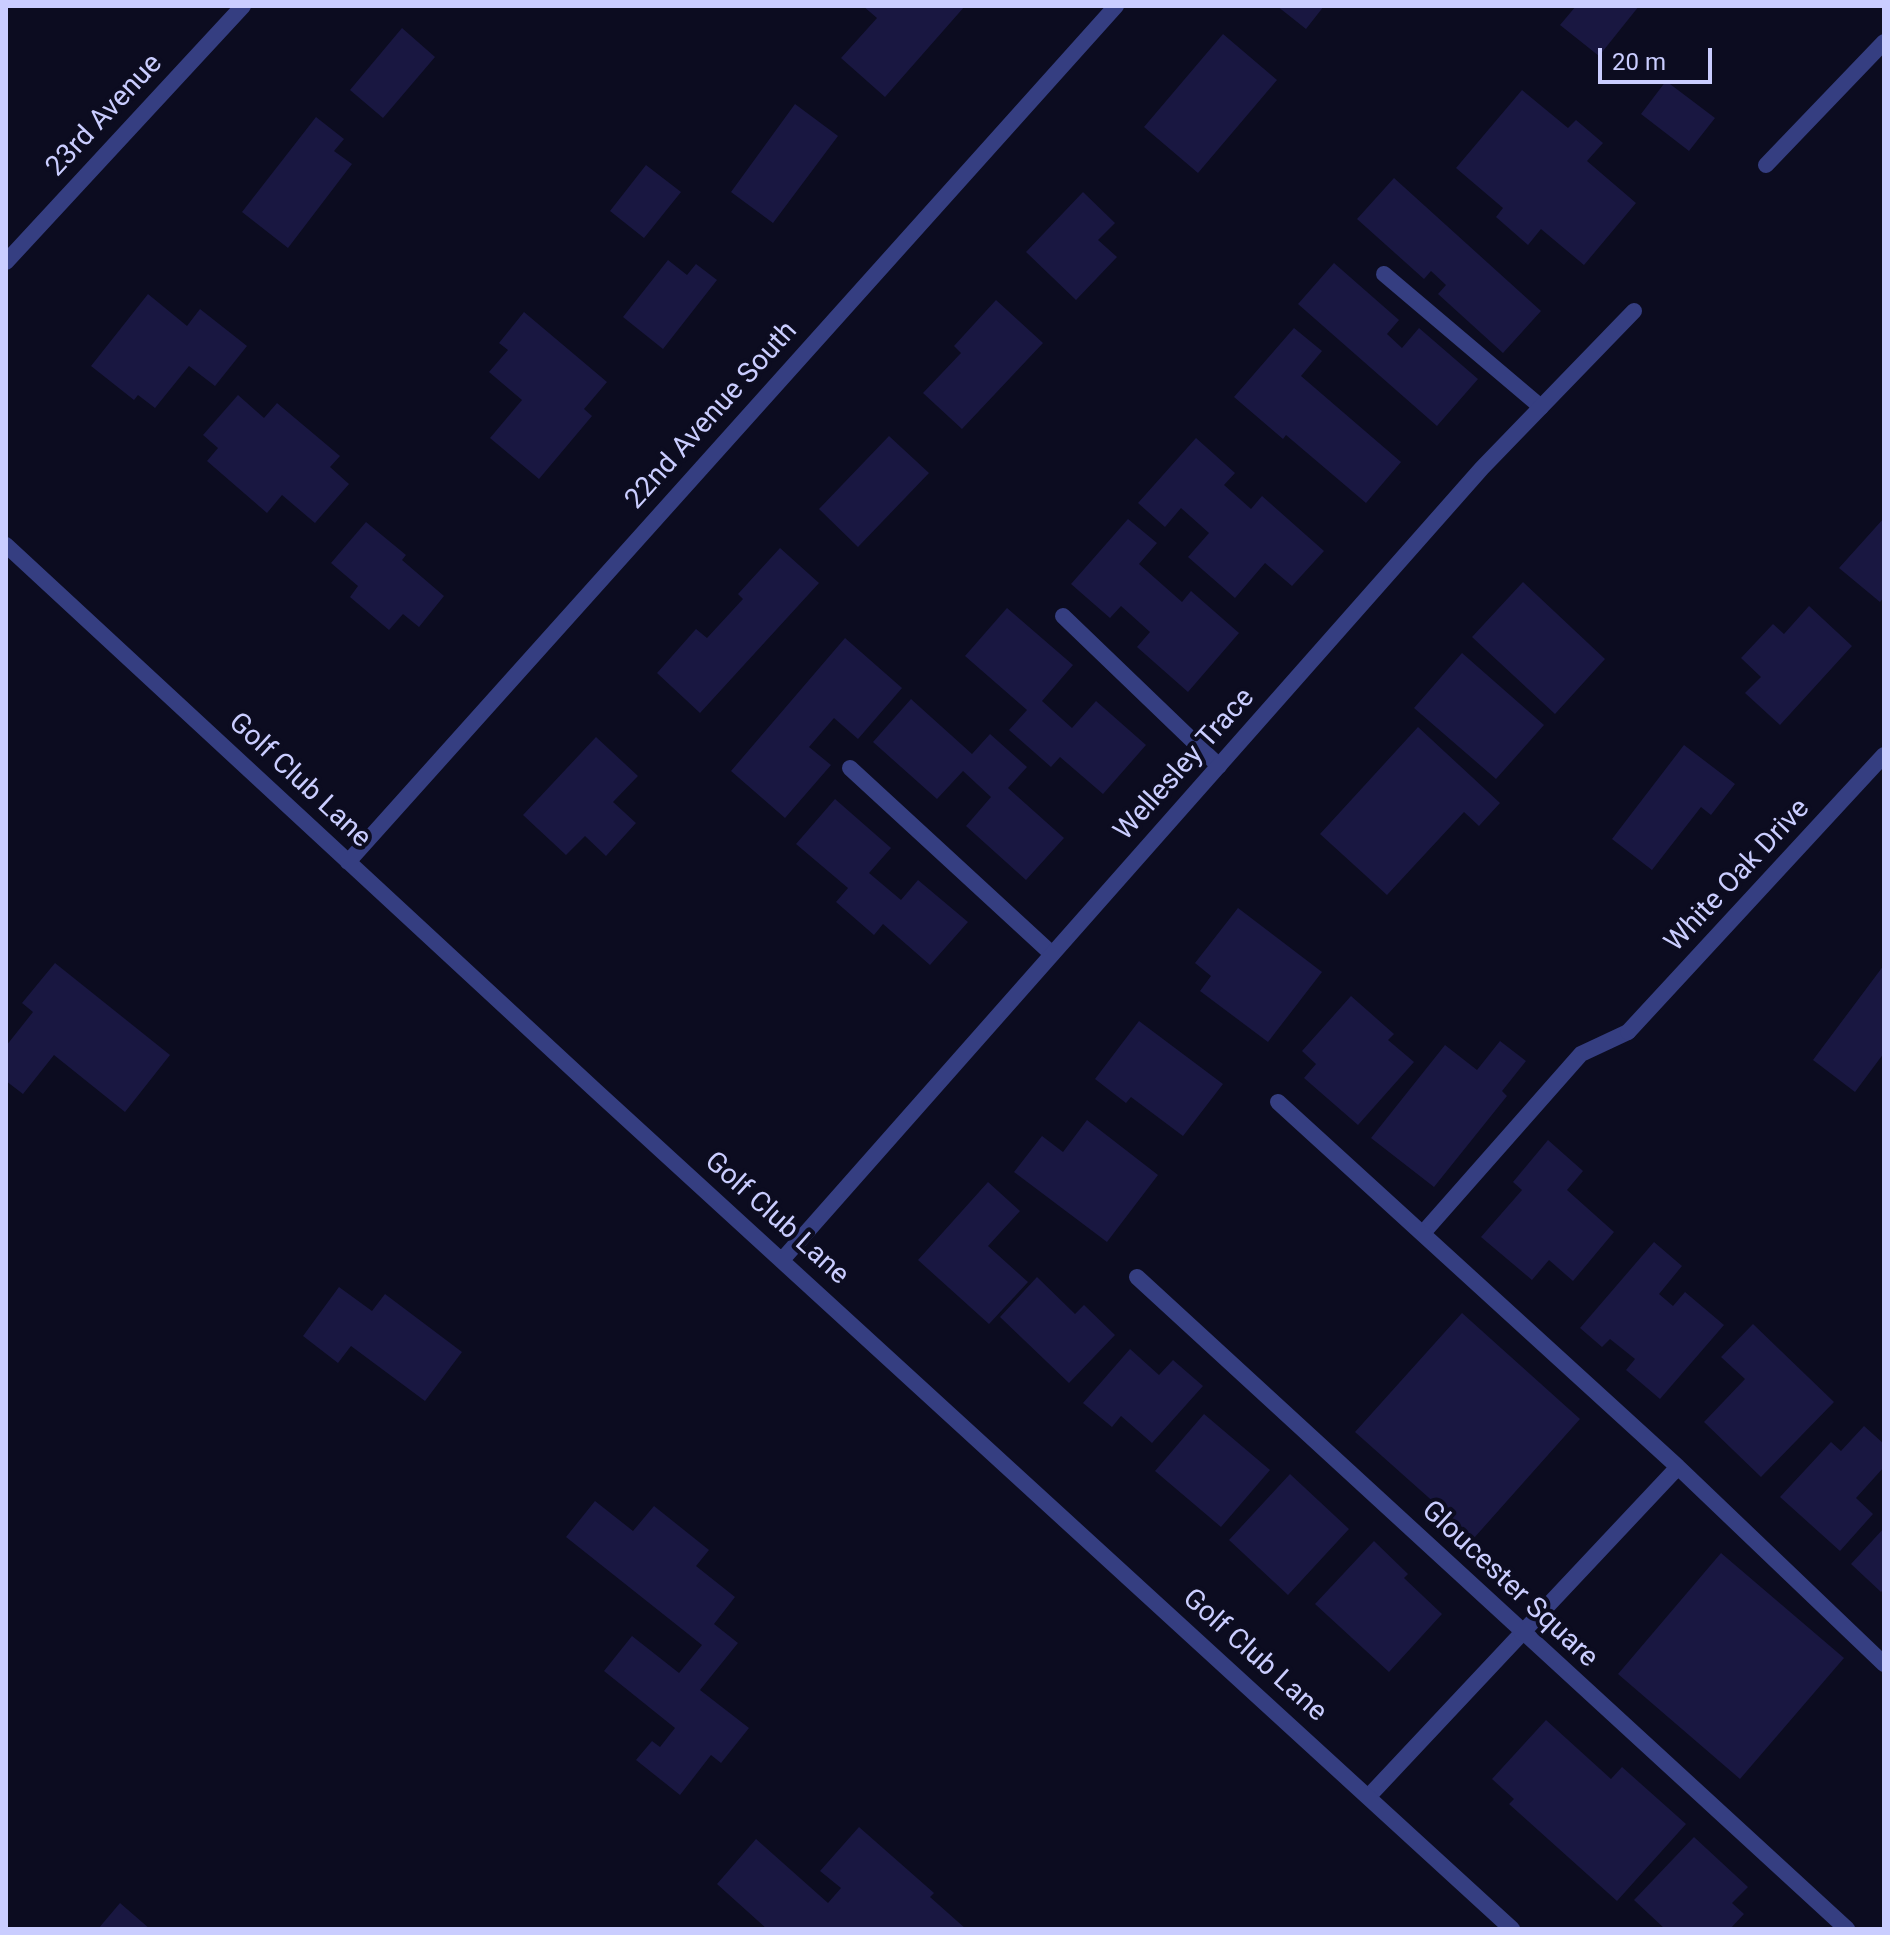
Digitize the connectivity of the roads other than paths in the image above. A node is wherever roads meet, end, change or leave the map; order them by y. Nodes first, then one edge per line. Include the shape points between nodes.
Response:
1 (243, 6) edge
2 (1116, 6) edge
3 (1884, 42) edge
4 (1766, 165) dead end
5 (6, 262) edge
6 (1384, 274) dead end
7 (1634, 311) dead end
8 (1541, 407) junction
9 (6, 545) edge
10 (1063, 616) dead end
11 (1884, 755) edge
12 (1219, 766) junction
13 (850, 768) dead end
14 (348, 862) junction
15 (1052, 954) junction
16 (1278, 1102) dead end
17 (1423, 1233) junction
18 (782, 1260) junction
19 (1137, 1277) dead end
20 (1678, 1467) junction
21 (1522, 1633) junction
22 (1884, 1664) edge
23 (1369, 1796) junction
24 (1512, 1929) edge
25 (1847, 1929) edge

1 - 5 street, 23rd Avenue
2 - 14 street, 22nd Avenue South
3 - 4 street
6 - 8 street
7 - 8 street, Wellesley Trace
8 - 12 street, Wellesley Trace
9 - 14 street, Golf Club Lane
10 - 12 street
11 - 17 street, White Oak Drive via 1628,1032 1581,1054
12 - 15 street, Wellesley Trace
13 - 15 street
14 - 18 street, Golf Club Lane
15 - 18 street, Wellesley Trace
16 - 17 street
17 - 20 street
18 - 23 street, Golf Club Lane
19 - 21 street, Gloucester Square
20 - 21 street
20 - 22 street
21 - 23 street
21 - 25 street, Gloucester Square
23 - 24 street, Golf Club Lane

